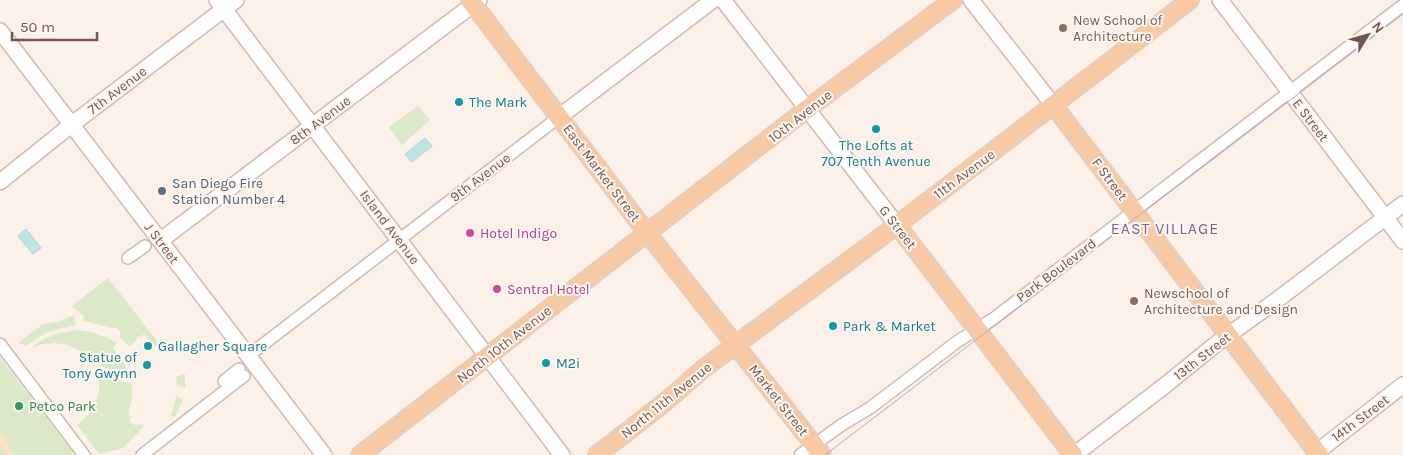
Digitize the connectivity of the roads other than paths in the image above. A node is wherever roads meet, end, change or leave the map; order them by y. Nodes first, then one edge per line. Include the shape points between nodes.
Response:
1 (712, 0) edge
2 (723, 0) edge
3 (953, 0) edge
4 (971, 0) edge
5 (1190, 0) edge
6 (1220, 0) edge
7 (474, 2) edge
8 (225, 3) edge
9 (1403, 5) edge
10 (0, 31) edge
11 (1290, 92) junction
12 (1054, 106) junction
13 (807, 109) junction
14 (559, 117) junction
15 (72, 125) junction
16 (312, 126) junction
17 (0, 182) edge
18 (1403, 204) edge
19 (1134, 211) junction
20 (1385, 218) junction
21 (897, 225) junction
22 (648, 234) junction
23 (399, 239) junction
24 (161, 240) junction
25 (1403, 241) edge
26 (145, 246) dead end
27 (128, 258) dead end
28 (977, 329) junction
29 (1229, 336) junction
30 (0, 344) edge
31 (735, 345) junction
32 (248, 356) junction
33 (487, 356) junction
34 (224, 381) dead end
35 (1403, 385) edge
36 (812, 452) edge
37 (1318, 453) edge
38 (84, 455) edge
39 (142, 455) edge
40 (324, 455) edge
41 (360, 455) edge
42 (562, 455) edge
43 (598, 455) edge
44 (1073, 455) edge

1 - 14 street, 9th Avenue
2 - 13 street, G Street
3 - 13 main road, 10th Avenue
4 - 12 street, F Street
5 - 12 main road, 11th Avenue
6 - 11 street, E Street
7 - 14 main road, East Market Street
7 - 16 street, 8th Avenue
8 - 15 street, 7th Avenue
8 - 16 street, Island Avenue
9 - 11 street, Park Boulevard
10 - 15 street, J Street
11 - 19 street, Park Boulevard
11 - 20 street, E Street
12 - 19 main road, F Street
12 - 21 main road, 11th Avenue
13 - 21 street, G Street
13 - 22 main road, 10th Avenue
14 - 22 main road, East Market Street
14 - 23 street, 9th Avenue
15 - 17 street, 7th Avenue
15 - 24 street, J Street
16 - 23 street, Island Avenue
16 - 24 street, 8th Avenue
18 - 20 street, 13th Street
19 - 28 street, Park Boulevard
19 - 29 main road, F Street
20 - 25 street, E Street
20 - 29 street, 13th Street
21 - 28 main road, G Street
21 - 31 main road, 11th Avenue
22 - 31 main road, East Market Street
22 - 33 main road, North 10th Avenue
23 - 32 street, 9th Avenue
23 - 33 street, Island Avenue
24 - 32 street, J Street
26 - 27 street
28 - 36 street, Park Boulevard via 870,408 843,424
28 - 44 main road, G Street
29 - 37 main road, F Street
29 - 44 street, 13th Street
30 - 38 street
31 - 36 main road, Market Street
31 - 43 main road, North 11th Avenue
32 - 40 street, J Street
33 - 41 main road, North 10th Avenue
33 - 42 street, Island Avenue
34 - 39 street via 242,372
35 - 37 street, 14th Street

